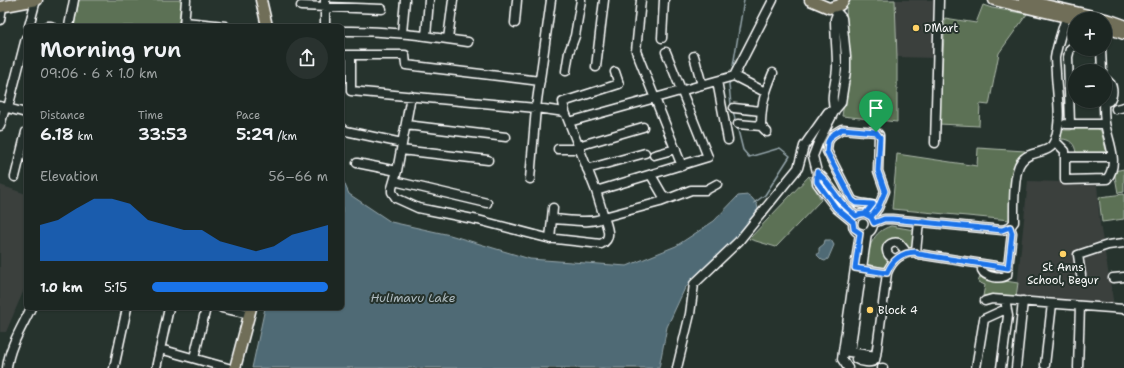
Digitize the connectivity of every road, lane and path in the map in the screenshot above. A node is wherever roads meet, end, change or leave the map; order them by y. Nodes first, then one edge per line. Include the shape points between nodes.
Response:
1 (36, 0) edge
2 (69, 0) edge
3 (74, 0) edge
4 (186, 0) edge
5 (261, 0) edge
6 (405, 0) edge
7 (429, 0) edge
8 (453, 0) edge
9 (517, 0) edge
10 (551, 0) edge
11 (581, 0) edge
12 (604, 0) edge
13 (641, 0) edge
14 (664, 0) edge
15 (773, 0) edge
16 (810, 0) edge
17 (844, 0) edge
18 (939, 0) edge
19 (994, 0) edge
20 (1024, 0) edge
21 (325, 3) edge
22 (302, 6) dead end
23 (1, 7) edge
24 (382, 9) dead end
25 (835, 11) junction
26 (1068, 14) edge
27 (71, 15) junction
28 (1068, 15) edge
29 (0, 20) edge
30 (1068, 21) edge
31 (1112, 21) edge
32 (515, 23) dead end
33 (30, 24) edge
34 (69, 24) edge
35 (185, 24) edge
36 (267, 24) edge
37 (324, 24) edge
38 (1124, 25) edge
39 (1112, 30) edge
40 (344, 31) edge
41 (402, 33) junction
42 (1124, 34) edge
43 (426, 36) junction
44 (662, 38) dead end
45 (448, 39) junction
46 (468, 42) dead end
47 (24, 44) edge
48 (666, 52) dead end
49 (344, 55) edge
50 (351, 56) junction
51 (694, 56) dead end
52 (1068, 56) edge
53 (596, 67) dead end
54 (566, 71) dead end
55 (615, 72) dead end
56 (773, 73) dead end
57 (732, 77) junction
58 (540, 81) junction
59 (717, 81) junction
60 (702, 85) junction
61 (682, 91) junction
62 (765, 92) junction
63 (411, 96) junction
64 (655, 99) junction
65 (4, 107) edge
66 (536, 108) junction
67 (734, 108) dead end
68 (1104, 108) edge
69 (835, 110) junction
70 (761, 111) junction
71 (24, 112) edge
72 (565, 112) junction
73 (569, 122) junction
74 (406, 124) junction
75 (738, 124) dead end
76 (1058, 124) junction
77 (1070, 124) junction
78 (1105, 124) junction
79 (0, 126) edge
80 (760, 126) junction
81 (643, 127) dead end
82 (344, 130) edge
83 (767, 132) dead end
84 (506, 137) dead end
85 (24, 140) edge
86 (728, 140) dead end
87 (1055, 141) junction
88 (935, 143) dead end
89 (402, 146) junction
90 (579, 148) junction
91 (558, 149) dead end
92 (676, 149) junction
93 (645, 153) dead end
94 (654, 155) dead end
95 (1065, 157) junction
96 (1112, 157) junction
97 (488, 160) dead end
98 (357, 163) dead end
99 (682, 166) junction
100 (587, 169) junction
101 (397, 171) junction
102 (651, 175) junction
103 (15, 177) dead end
104 (530, 178) dead end
105 (394, 181) junction
106 (717, 184) dead end
107 (596, 191) junction
108 (668, 199) junction
109 (487, 203) dead end
110 (876, 206) junction
111 (553, 208) dead end
112 (604, 217) junction
113 (870, 218) junction
114 (552, 219) junction
115 (855, 219) junction
116 (919, 222) junction
117 (1010, 227) junction
118 (863, 233) junction
119 (550, 239) junction
120 (1124, 243) edge
121 (904, 249) dead end
122 (916, 252) junction
123 (896, 259) junction
124 (858, 268) junction
125 (1008, 268) junction
126 (982, 270) dead end
127 (887, 273) junction
128 (1081, 275) dead end
129 (1124, 277) edge
130 (1113, 278) dead end
131 (985, 301) dead end
132 (1023, 301) junction
133 (1007, 304) junction
134 (1052, 304) junction
135 (1080, 306) junction
136 (1124, 309) edge
137 (30, 310) edge
138 (127, 310) edge
139 (169, 310) edge
140 (206, 310) edge
141 (253, 310) edge
142 (160, 349) junction
143 (846, 351) junction
144 (876, 356) junction
145 (194, 358) junction
146 (856, 359) dead end
147 (1045, 365) dead end
148 (7, 368) edge
149 (114, 368) edge
150 (156, 368) edge
151 (228, 368) edge
152 (235, 368) edge
153 (242, 368) edge
154 (677, 368) edge
155 (848, 368) edge
156 (976, 368) edge
157 (1001, 368) edge
158 (1016, 368) edge
159 (1078, 368) edge

1 - 23 main road
1 - 33 street
2 - 27 street via 67,11
3 - 27 street
4 - 35 street
5 - 36 main road
6 - 41 street
7 - 43 street
8 - 45 street
9 - 32 street
10 - 58 street
11 - 54 street
12 - 53 street
13 - 64 street via 636,51
14 - 44 street
15 - 57 street
16 - 25 main road
17 - 25 main road
18 - 88 street
19 - 28 main road
20 - 26 main road
21 - 22 street
21 - 24 street
21 - 37 street
23 - 29 street
25 - 69 street via 842,18 846,56 841,103
27 - 34 street
30 - 76 street via 1055,58
31 - 38 main road
39 - 42 main road
40 - 41 street
41 - 43 street
43 - 45 street
45 - 46 street
47 - 65 street
48 - 61 street
49 - 50 street
50 - 58 street via 406,55 406,65
50 - 63 street via 351,91
51 - 60 street
52 - 77 street
55 - 72 street via 619,84 563,102
56 - 62 street
57 - 59 street
57 - 62 street
58 - 66 street
59 - 60 street
59 - 86 street
60 - 61 street
61 - 64 street
61 - 99 street via 708,157
62 - 70 street
63 - 66 street
63 - 74 street
64 - 73 street
64 - 92 street
65 - 71 street
65 - 79 street
66 - 72 street
66 - 104 street
67 - 70 street
68 - 78 street
69 - 115 street via 813,156 817,172
69 - 154 street via 828,112 804,146 798,168 739,241 694,284 690,314
70 - 80 street
72 - 73 street
73 - 90 street
74 - 84 street
74 - 89 street
75 - 80 street
76 - 77 street
76 - 87 street
77 - 78 street
78 - 96 street
80 - 83 street
81 - 90 street
82 - 89 street
85 - 103 street
87 - 95 street via 1065,151
87 - 117 street via 1047,150 1029,154 1020,163 1014,222
89 - 97 street
89 - 101 street
90 - 91 street
90 - 100 street
92 - 94 street
92 - 99 street
93 - 100 street
95 - 96 street
95 - 96 street via 1065,180 1107,179 1112,173
98 - 101 street
99 - 102 street
100 - 107 street
101 - 105 street
102 - 107 street
102 - 108 street via 662,194
105 - 109 street
105 - 119 street via 394,195 418,208 478,220
106 - 108 street via 706,190 691,190
107 - 112 street
108 - 112 street
110 - 110 street via 856,203 850,198 827,152 830,138 835,132 842,129 876,132 879,135 878,171 885,191
110 - 113 street
111 - 114 street
112 - 114 street via 586,221
112 - 119 street via 608,230 606,242 601,244
113 - 115 street via 862,213
113 - 116 street
113 - 118 street via 872,230
114 - 119 street
115 - 118 street via 854,229
116 - 117 street via 1002,230
116 - 122 street
117 - 125 street via 1012,233
118 - 124 street
120 - 128 street via 1108,245 1078,255
121 - 123 street via 899,243 890,244 888,254
122 - 123 street via 903,254
122 - 125 street
123 - 127 street
124 - 127 street
124 - 143 street
125 - 126 street via 1007,275 1002,278 986,275
127 - 144 street
129 - 130 street
131 - 133 street via 992,299
132 - 133 street
132 - 134 street
132 - 158 street
133 - 156 street via 984,319
133 - 157 street via 1008,316
134 - 135 street
134 - 147 street
135 - 136 street
135 - 159 street
137 - 148 street via 14,343
138 - 149 street
139 - 142 street
140 - 145 street
141 - 152 main road
141 - 153 main road
142 - 145 street
142 - 150 street
143 - 144 street
143 - 155 street via 842,359
144 - 146 street via 871,362
145 - 151 street

